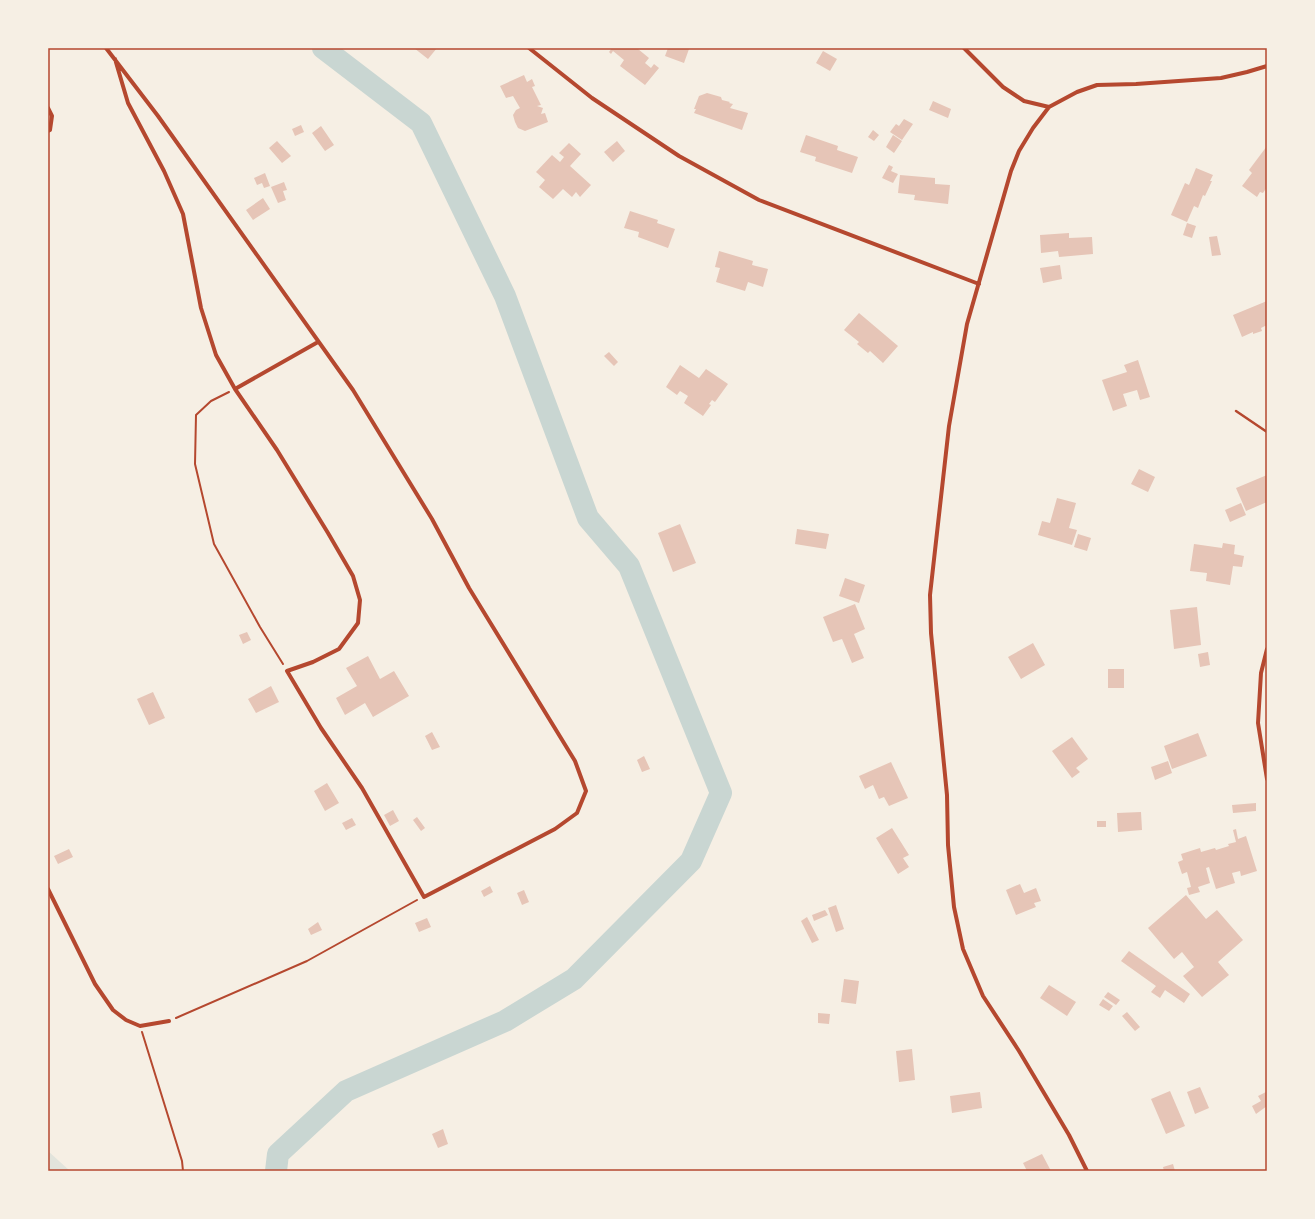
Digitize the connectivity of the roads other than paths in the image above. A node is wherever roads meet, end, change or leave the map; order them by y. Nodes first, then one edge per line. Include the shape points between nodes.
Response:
1 (106, 48) edge
2 (529, 48) edge
3 (964, 48) edge
4 (115, 59) junction
5 (1267, 66) edge
6 (1049, 107) junction
7 (48, 108) edge
8 (48, 131) edge
9 (979, 284) junction
10 (318, 342) junction
11 (235, 389) junction
12 (1236, 411) dead end
13 (1267, 432) edge
14 (1267, 648) edge
15 (1267, 779) edge
16 (48, 889) edge
17 (169, 1021) road end
18 (1088, 1171) edge

1 - 4 street
2 - 9 street via 592,98 673,152 759,200
3 - 6 street via 1003,87 1024,101
4 - 10 street via 163,122
4 - 11 street via 128,103 164,171 183,214 201,308 216,355
5 - 6 street via 1221,78 1097,85
6 - 9 street via 1019,150
7 - 8 street via 52,116
9 - 18 street via 967,324 949,426 930,595 954,907 963,949 983,996 1069,1135
10 - 11 street
10 - 11 street via 354,390 432,519 469,588 575,761 586,791 577,813 555,829 424,897 362,788 287,672 339,649 358,623 360,600 353,576 277,450
12 - 13 lane
14 - 15 street via 1261,673 1258,723
16 - 17 street via 95,984 113,1010 140,1026

